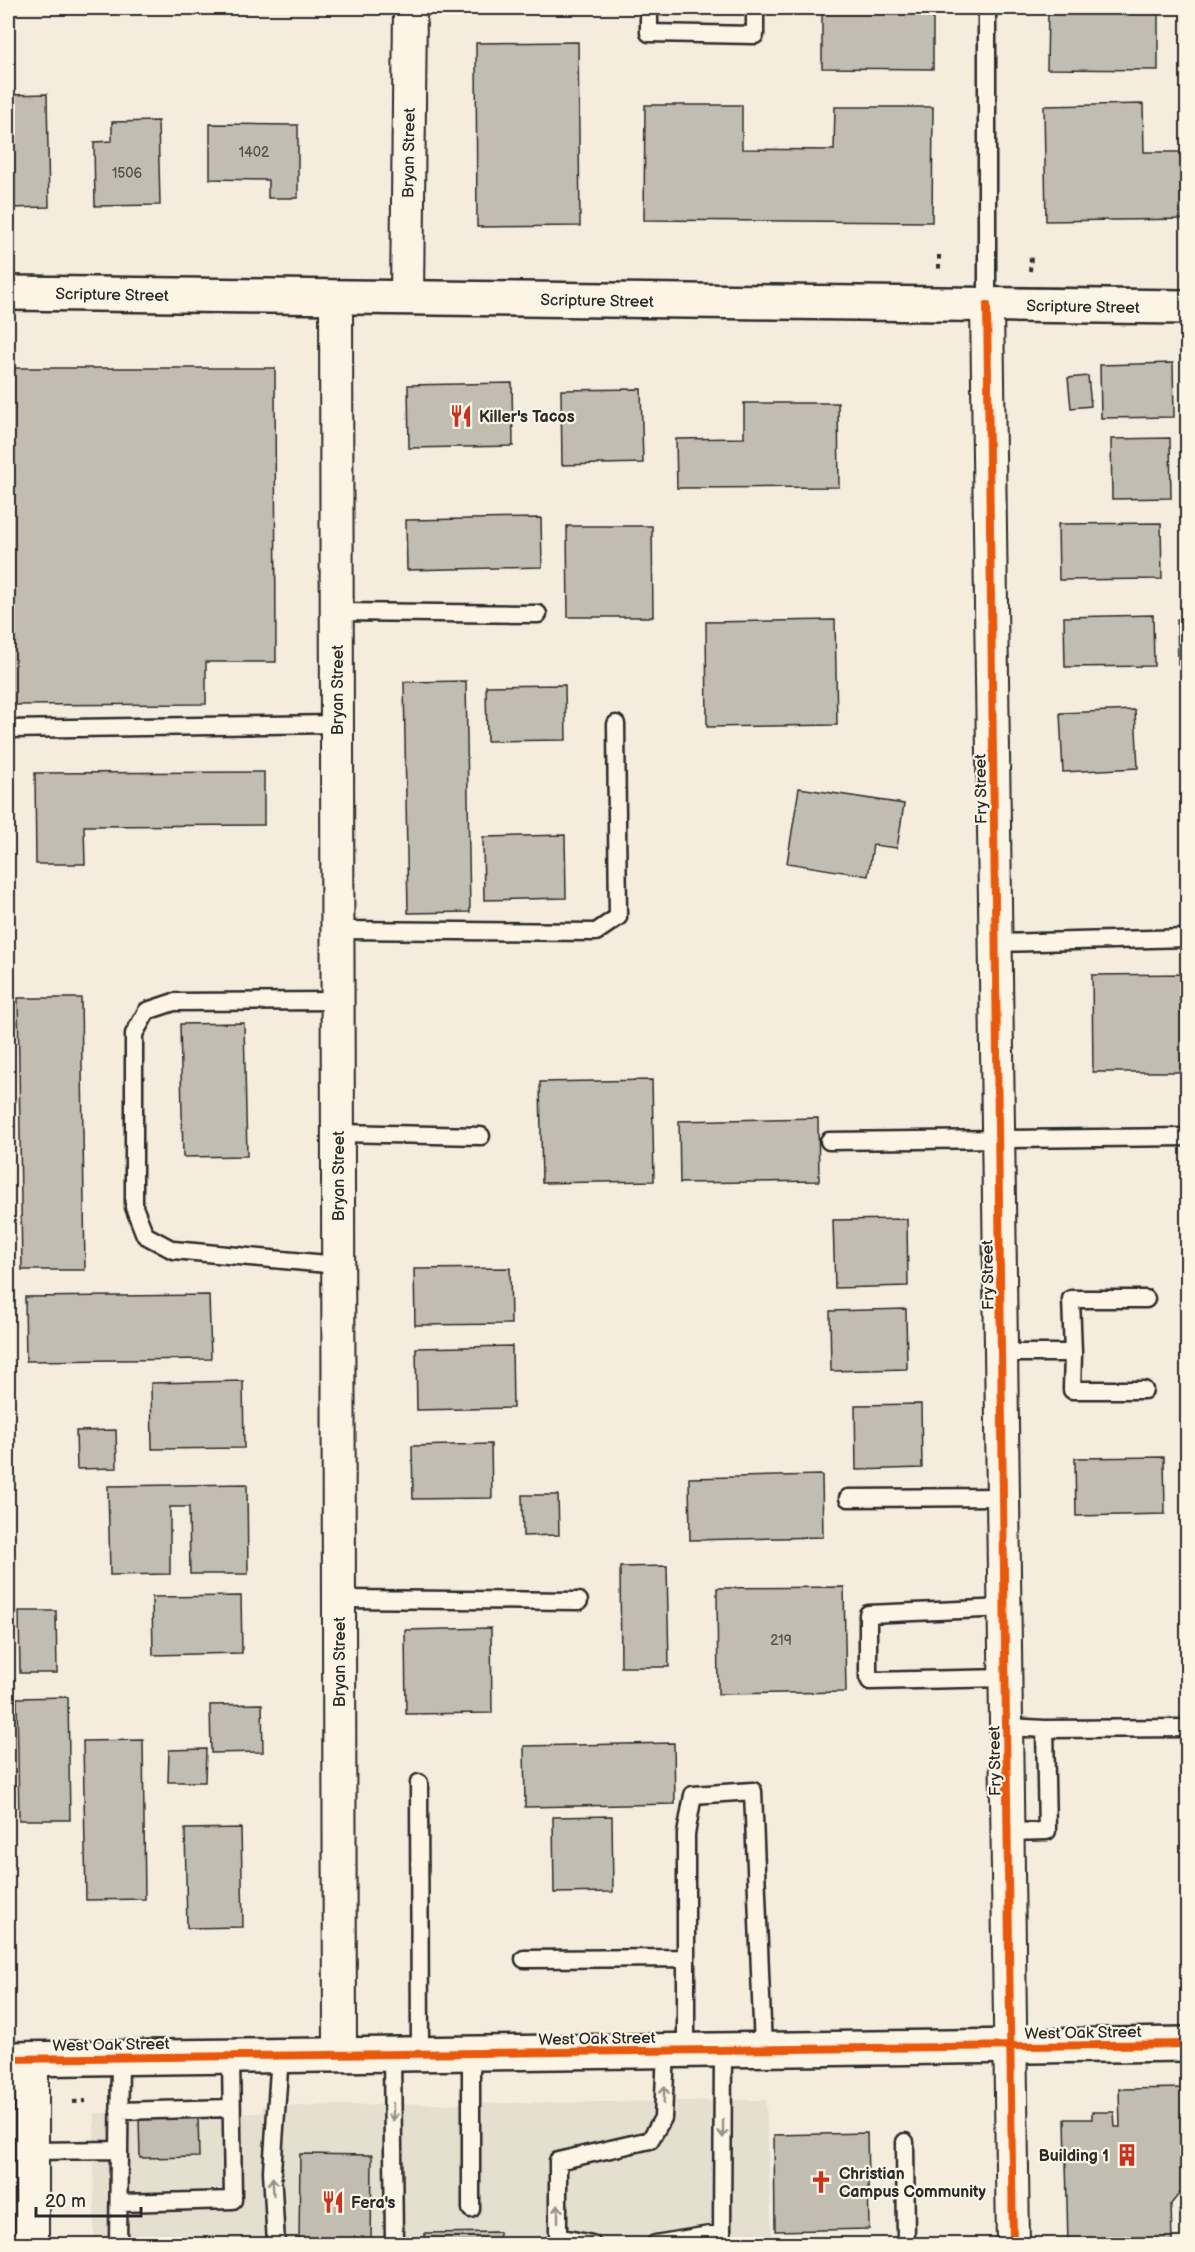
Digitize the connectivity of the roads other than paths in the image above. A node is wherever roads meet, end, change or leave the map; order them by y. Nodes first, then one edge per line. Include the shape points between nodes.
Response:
1 (410, 8) edge
2 (649, 8) edge
3 (755, 8) edge
4 (987, 8) edge
5 (8, 293) edge
6 (336, 297) junction
7 (407, 298) junction
8 (987, 305) junction
9 (1188, 307) edge
10 (336, 612) junction
11 (538, 614) dead end
12 (337, 724) junction
13 (616, 724) dead end
14 (8, 729) edge
15 (337, 930) junction
16 (1188, 938) edge
17 (996, 943) junction
18 (337, 1001) junction
19 (338, 1133) junction
20 (481, 1136) dead end
21 (1187, 1137) edge
22 (998, 1139) junction
23 (829, 1141) dead end
24 (338, 1265) junction
25 (1146, 1299) dead end
26 (1001, 1353) junction
27 (1073, 1353) junction
28 (1144, 1390) dead end
29 (1004, 1497) junction
30 (848, 1498) dead end
31 (339, 1599) junction
32 (579, 1601) dead end
33 (1006, 1608) junction
34 (1006, 1678) junction
35 (1007, 1727) junction
36 (1188, 1728) edge
37 (1045, 1729) junction
38 (419, 1783) dead end
39 (1009, 1832) junction
40 (686, 1958) junction
41 (524, 1959) dead end
42 (1188, 2044) edge
43 (1012, 2047) junction
44 (763, 2049) junction
45 (723, 2050) junction
46 (676, 2051) junction
47 (471, 2053) junction
48 (340, 2054) junction
49 (406, 2054) junction
50 (280, 2055) junction
51 (231, 2056) junction
52 (120, 2057) junction
53 (20, 2059) edge
54 (231, 2108) junction
55 (119, 2111) junction
56 (905, 2142) dead end
57 (119, 2150) junction
58 (32, 2151) junction
59 (119, 2204) junction
60 (471, 2209) dead end
61 (32, 2244) edge
62 (118, 2244) edge
63 (276, 2244) edge
64 (394, 2244) edge
65 (592, 2244) edge
66 (655, 2244) edge
67 (906, 2244) edge
68 (1013, 2244) edge

1 - 7 street, Bryan Street
2 - 3 lane via 649,33 755,35
4 - 8 lane
5 - 6 street, Scripture Street
6 - 7 street, Scripture Street
6 - 10 street, Bryan Street
7 - 8 street, Scripture Street
8 - 9 street, Scripture Street
8 - 17 street, Fry Street
10 - 11 lane
10 - 12 street, Bryan Street
12 - 14 lane
12 - 15 street, Bryan Street
13 - 15 lane via 618,917 596,932
15 - 18 street, Bryan Street
16 - 17 lane
17 - 22 street, Fry Street
18 - 19 street, Bryan Street
18 - 24 lane via 174,1002 147,1011 134,1034 134,1207 145,1235 173,1250
19 - 20 lane
19 - 24 street, Bryan Street
21 - 22 lane
22 - 23 lane
22 - 26 street, Fry Street
24 - 31 street, Bryan Street
25 - 27 lane via 1071,1299
26 - 27 lane
26 - 29 street, Fry Street
27 - 28 lane via 1072,1390
29 - 30 lane
29 - 33 street, Fry Street
31 - 32 lane
31 - 48 street, Bryan Street
33 - 34 street, Fry Street
33 - 34 lane via 867,1615 870,1681
34 - 35 street, Fry Street
35 - 37 lane
35 - 39 street, Fry Street
36 - 37 lane
37 - 39 lane via 1047,1831
38 - 49 lane
39 - 43 street, Fry Street
40 - 41 lane
40 - 44 lane via 686,1834 693,1795 753,1791
40 - 46 lane
42 - 43 street, West Oak Street
43 - 44 street, West Oak Street
43 - 68 street, Fry Street
44 - 45 street, West Oak Street
45 - 46 street, West Oak Street
45 -> 66 lane via 723,2233
46 - 47 street, West Oak Street
65 -> 46 lane via 558,2237 558,2161 650,2140 663,2118
47 - 49 street, West Oak Street
47 - 60 lane
48 - 49 street, West Oak Street
48 - 50 street, West Oak Street
49 -> 64 lane
50 - 51 street, West Oak Street
63 -> 50 lane via 272,2171
51 - 52 street, West Oak Street
51 - 54 lane
52 - 53 street, West Oak Street
52 - 55 lane
53 - 58 street
54 - 55 lane
54 - 59 lane via 233,2200
55 - 57 lane
56 - 67 lane
57 - 58 lane
57 - 59 lane
58 - 61 street
59 - 62 lane

